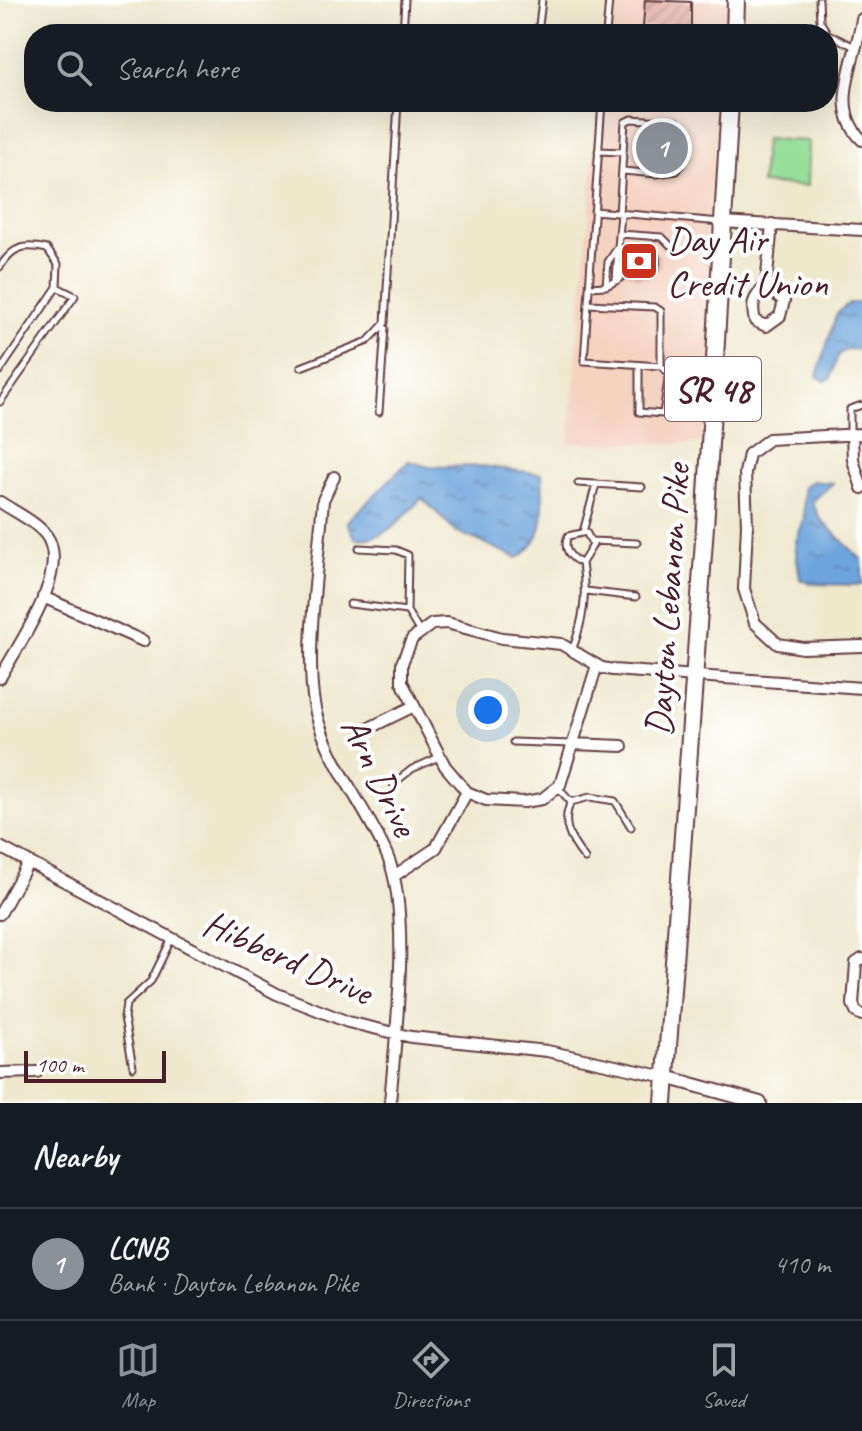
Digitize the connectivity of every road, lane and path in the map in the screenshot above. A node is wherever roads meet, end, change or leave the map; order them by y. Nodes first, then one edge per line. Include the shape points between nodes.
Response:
1 (405, 0) edge
2 (542, 0) edge
3 (609, 0) edge
4 (736, 0) edge
5 (819, 0) edge
6 (862, 19) edge
7 (404, 24) edge
8 (539, 24) edge
9 (607, 24) edge
10 (735, 24) edge
11 (822, 24) edge
12 (838, 39) edge
13 (856, 48) junction
14 (397, 112) edge
15 (601, 112) edge
16 (729, 112) edge
17 (862, 140) edge
18 (598, 151) junction
19 (623, 152) junction
20 (623, 171) junction
21 (594, 211) junction
22 (620, 214) junction
23 (722, 222) junction
24 (772, 224) junction
25 (862, 230) edge
26 (620, 234) junction
27 (670, 245) dead end
28 (618, 247) junction
29 (0, 267) edge
30 (606, 286) junction
31 (766, 286) dead end
32 (57, 287) junction
33 (589, 287) junction
34 (588, 304) junction
35 (385, 323) junction
36 (639, 365) junction
37 (661, 366) junction
38 (301, 367) dead end
39 (0, 371) edge
40 (0, 402) edge
41 (862, 405) edge
42 (379, 412) dead end
43 (855, 434) edge
44 (334, 477) dead end
45 (578, 483) dead end
46 (596, 484) junction
47 (642, 487) dead end
48 (862, 488) edge
49 (0, 502) edge
50 (583, 532) junction
51 (592, 541) junction
52 (637, 543) dead end
53 (359, 548) dead end
54 (582, 563) junction
55 (586, 591) junction
56 (43, 597) junction
57 (636, 597) dead end
58 (350, 604) dead end
59 (407, 611) junction
60 (419, 631) junction
61 (143, 641) dead end
62 (862, 646) edge
63 (573, 648) junction
64 (597, 665) junction
65 (693, 676) junction
66 (0, 678) edge
67 (862, 688) edge
68 (412, 707) junction
69 (363, 731) dead end
70 (513, 742) dead end
71 (573, 744) junction
72 (622, 746) dead end
73 (440, 757) junction
74 (393, 784) dead end
75 (558, 788) junction
76 (467, 792) junction
77 (571, 802) junction
78 (631, 827) dead end
79 (0, 847) edge
80 (585, 859) dead end
81 (28, 863) junction
82 (394, 876) junction
83 (0, 914) edge
84 (172, 938) junction
85 (862, 959) edge
86 (862, 1015) edge
87 (397, 1034) junction
88 (133, 1067) dead end
89 (37, 1072) dead end
90 (0, 1073) edge
91 (666, 1077) junction
92 (390, 1103) edge
93 (664, 1103) edge
94 (760, 1103) edge

1 - 7 lane
2 - 8 lane
3 - 9 lane
4 - 10 main road
5 - 11 lane
6 - 13 street
12 - 13 lane
13 - 17 street via 844,114
14 - 35 lane
15 - 18 lane
16 - 23 main road, Dayton Lebanon Pike / SR 48
18 - 19 lane
18 - 21 lane
19 - 20 lane
19 - 20 lane via 625,122 631,119 677,122 689,133 687,157 677,171
20 - 22 lane
21 - 22 lane
21 - 33 lane
22 - 23 lane
22 - 26 lane
23 - 24 street
23 - 65 main road, Dayton Lebanon Pike / SR 48
24 - 25 street
24 - 31 street
26 - 27 lane via 662,237
26 - 28 lane
28 - 30 lane via 608,262
28 - 30 lane via 616,281
29 - 32 lane via 9,251 27,245 47,249 58,264
30 - 33 lane
32 - 39 lane
32 - 40 lane via 75,296
33 - 34 lane
34 - 36 lane via 584,361
34 - 37 lane via 661,311
35 - 38 lane via 368,341
35 - 42 lane
36 - 37 lane
36 - 37 lane via 639,412 663,414 669,373
41 - 43 lane via 850,409
43 - 48 street via 856,473
43 - 62 street via 769,439 749,454 744,589 755,623 778,644
44 - 82 street, Arn Drive via 323,500 313,696 325,739
45 - 46 lane
46 - 47 lane
46 - 50 lane
49 - 56 street via 37,526 50,543 53,573
50 - 51 lane
50 - 54 lane via 571,533 566,546
51 - 52 lane
51 - 54 lane
53 - 59 lane via 408,555
54 - 55 lane
55 - 57 lane
55 - 63 lane via 585,616
56 - 61 street
56 - 66 street
58 - 59 lane
59 - 60 lane
60 - 63 street via 447,623 502,638
60 - 68 street via 402,663 402,682
63 - 64 street
64 - 65 street
64 - 71 street
65 - 67 street
65 - 91 main road, Dayton Lebanon Pike / SR 48
68 - 69 street
68 - 73 street
70 - 71 lane
71 - 72 street
71 - 75 street
73 - 74 lane
73 - 76 street
75 - 76 street via 542,799 524,802 486,800
75 - 77 lane
76 - 82 street via 436,848
77 - 78 lane via 590,797 615,801
77 - 80 lane via 569,838
79 - 81 street, Hibberd Drive
81 - 83 street
81 - 84 street, Hibberd Drive
82 - 87 street, Arn Drive via 399,919
84 - 87 street, Hibberd Drive via 301,1005
84 - 88 lane via 154,977 126,1004
85 - 86 street via 856,963 853,1004
87 - 91 street, Hibberd Drive via 547,1051
87 - 92 street, Arn Drive
89 - 90 street
91 - 93 main road, Dayton Lebanon Pike / SR 48
91 - 94 street

